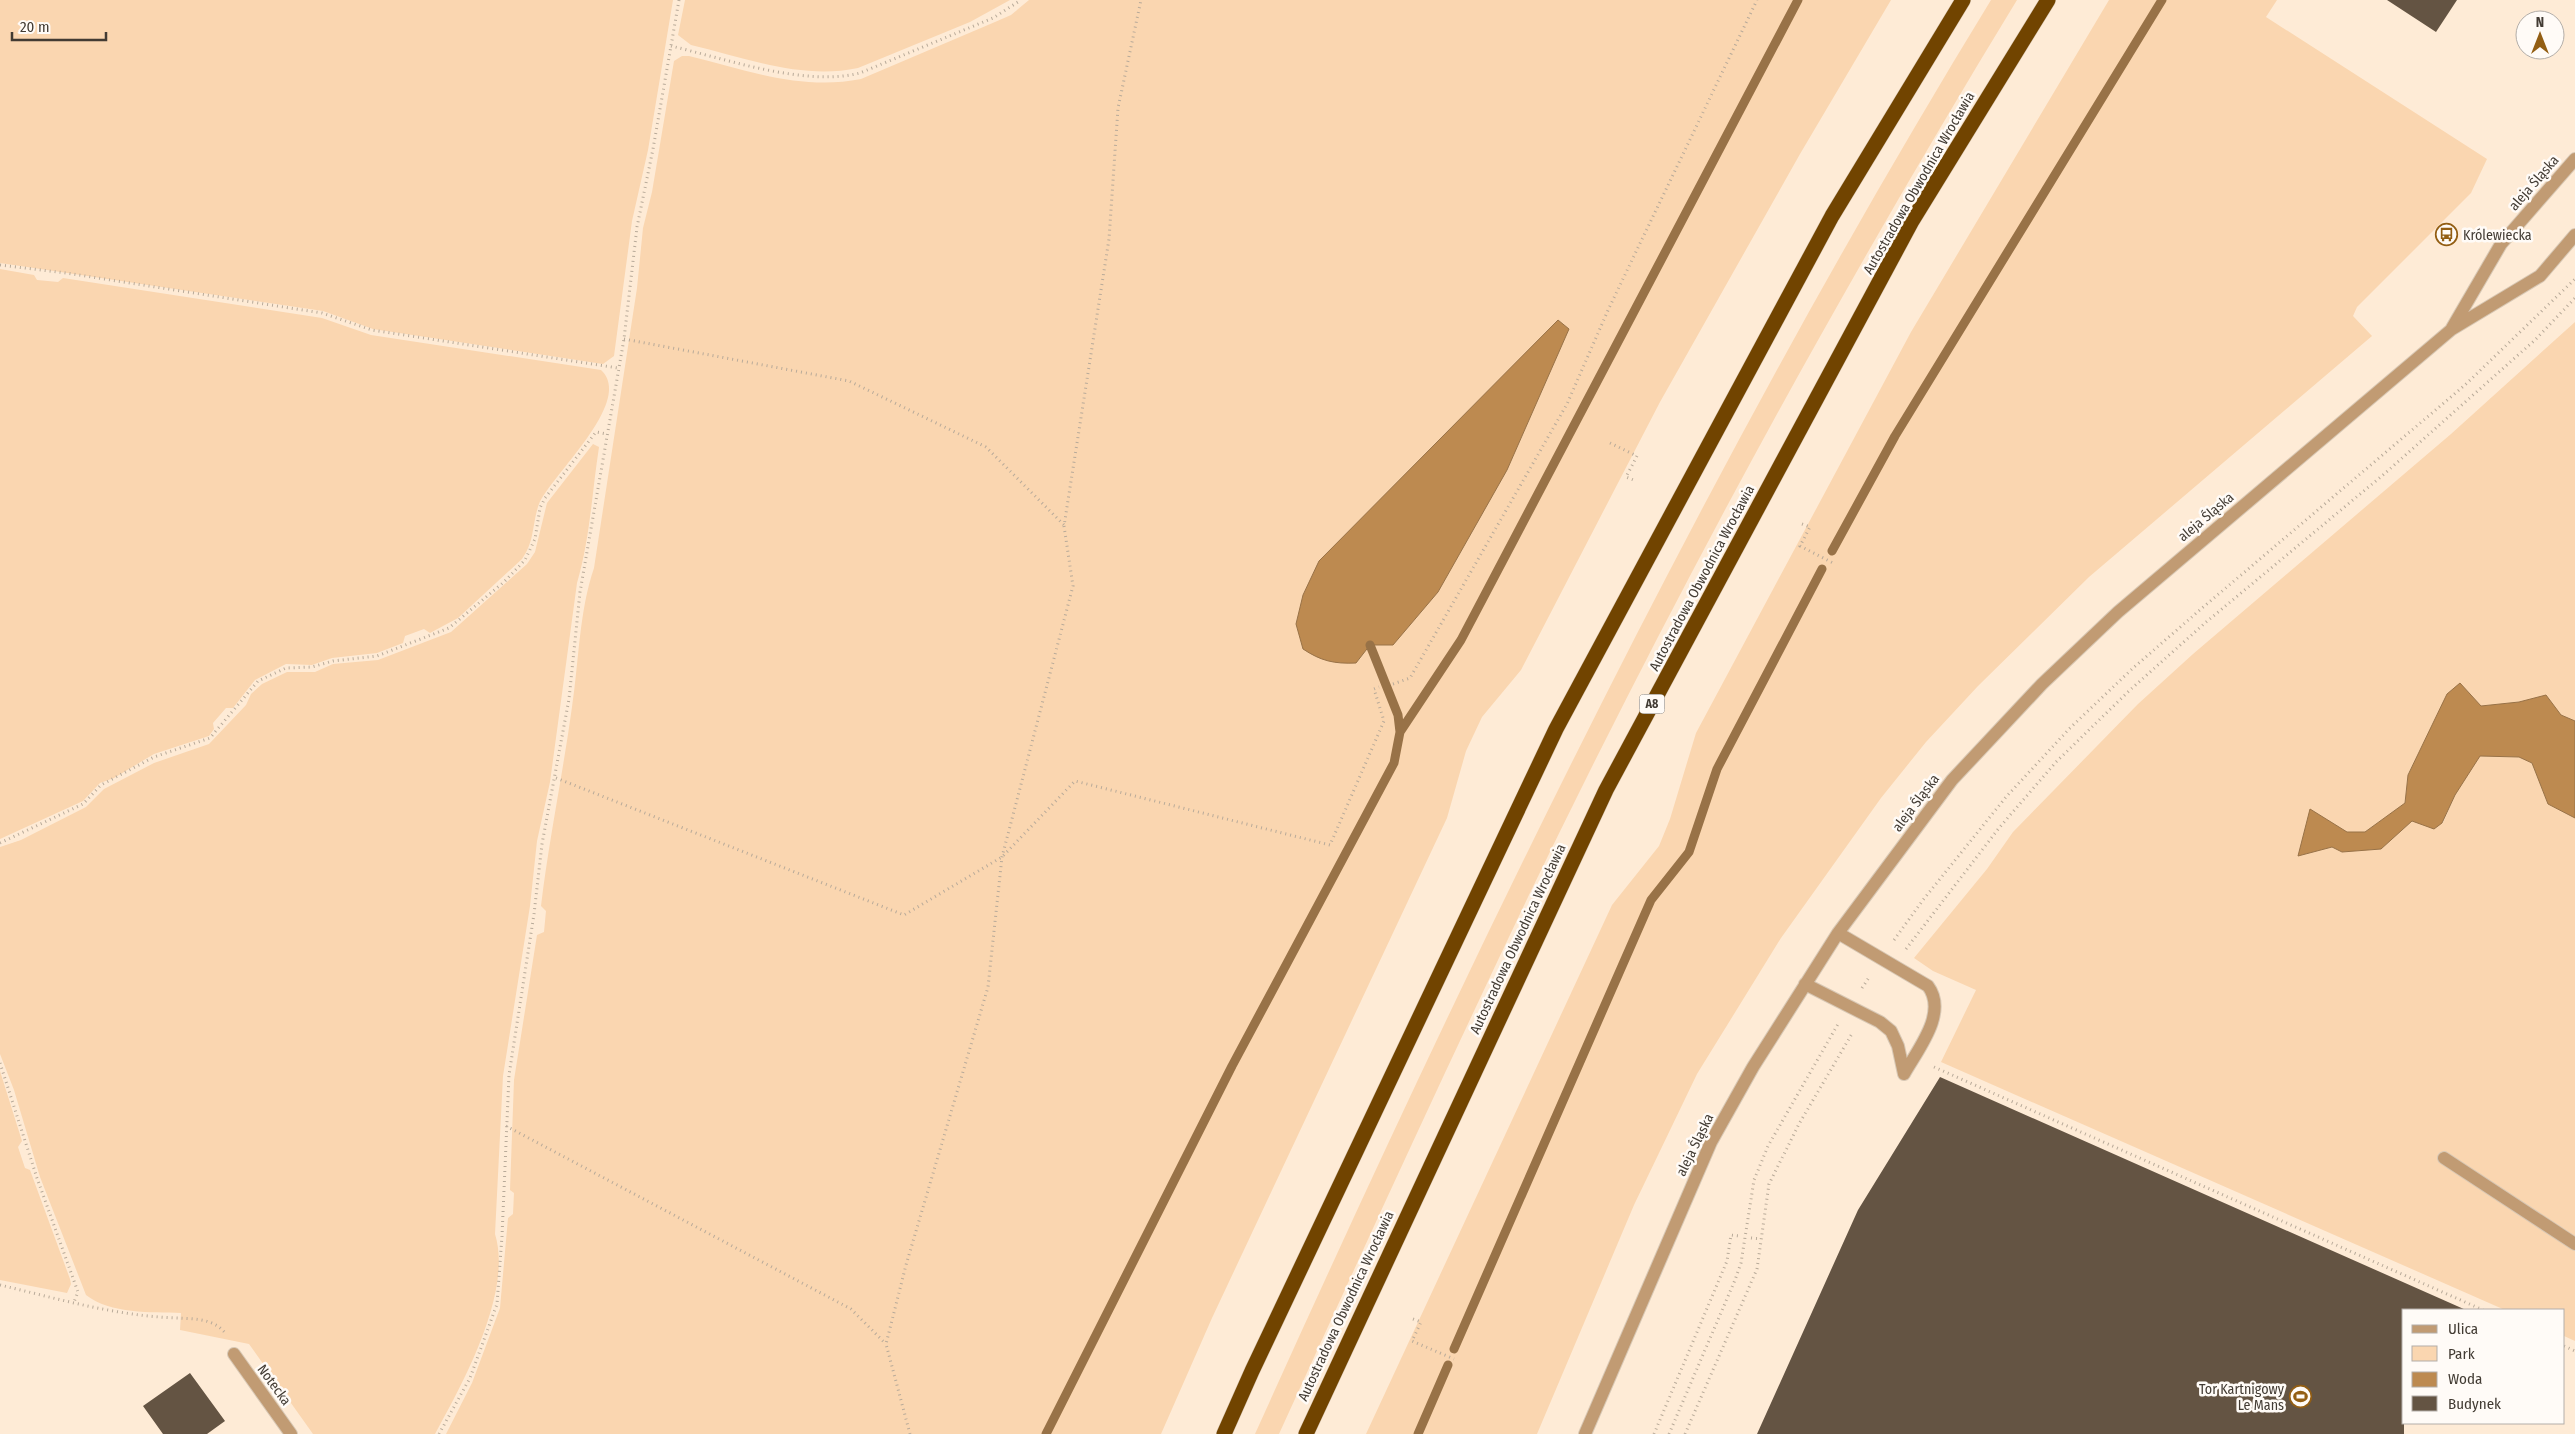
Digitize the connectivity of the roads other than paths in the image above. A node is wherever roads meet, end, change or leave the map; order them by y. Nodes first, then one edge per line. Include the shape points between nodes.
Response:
1 (1963, 0) edge
2 (2048, 0) edge
3 (2575, 159) edge
4 (2575, 235) edge
5 (2452, 329) junction
6 (1838, 933) junction
7 (1805, 984) junction
8 (2444, 1158) dead end
9 (2575, 1244) edge
10 (234, 1354) road end
11 (291, 1434) edge
12 (1224, 1434) edge
13 (1306, 1434) edge
14 (1585, 1434) edge

1 - 12 highway via 1832,216 1556,729
2 - 13 highway, Autostradowa Obwodnica Wrocławia / A8 via 1912,221 1606,790
3 - 5 street, aleja Śląska via 2501,244
4 - 5 street, aleja Śląska via 2540,276
5 - 6 street, aleja Śląska via 2118,612 2042,684 1952,780
6 - 7 street, aleja Śląska
6 - 7 street via 1928,986 1934,994 1934,1015 1904,1074 1891,1031 1880,1022
7 - 14 street, aleja Śląska via 1711,1142
8 - 9 street
10 - 11 street, Notecka

